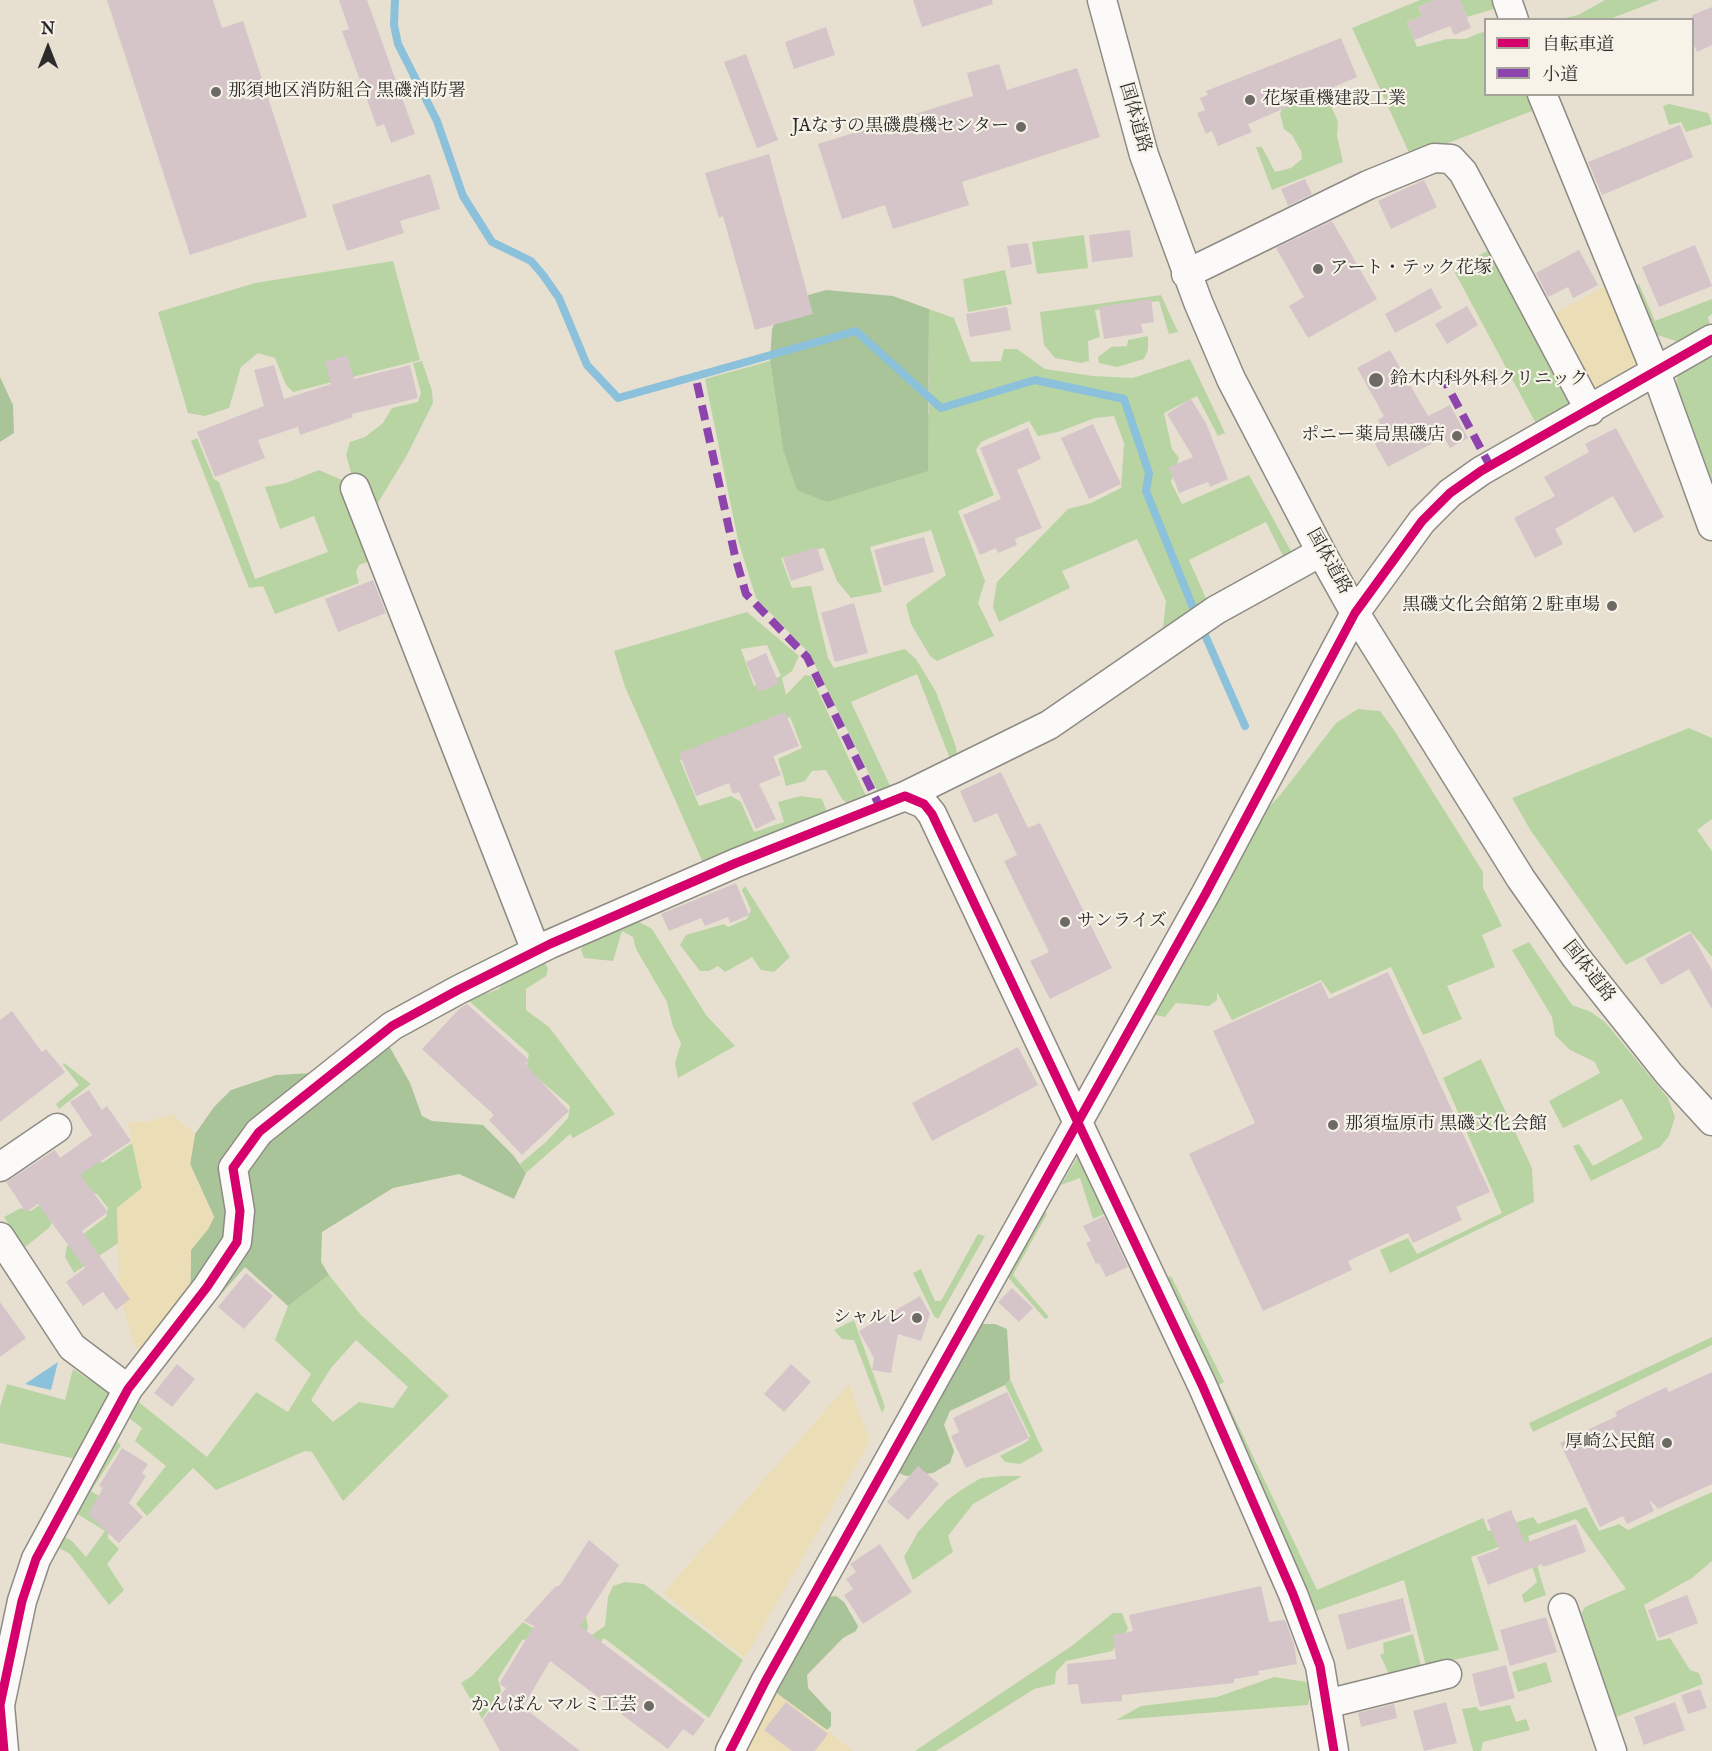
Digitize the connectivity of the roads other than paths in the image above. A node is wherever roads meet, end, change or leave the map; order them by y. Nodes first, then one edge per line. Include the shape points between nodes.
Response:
1 (1102, 0) edge
2 (1507, 0) edge
3 (1513, 18) edge
4 (1543, 96) edge
5 (1186, 274) junction
6 (1712, 339) edge
7 (1656, 372) junction
8 (1590, 411) junction
9 (355, 488) dead end
10 (1712, 526) edge
11 (1321, 552) junction
12 (1355, 613) junction
13 (905, 796) junction
14 (536, 951) junction
15 (1712, 1121) edge
16 (1078, 1122) junction
17 (57, 1128) dead end
18 (0, 1167) edge
19 (0, 1237) edge
20 (128, 1389) junction
21 (1563, 1608) dead end
22 (1447, 1674) dead end
23 (1326, 1704) junction
24 (4, 1751) edge
25 (730, 1751) edge
26 (1334, 1751) edge
27 (1612, 1751) edge

1 - 5 street, 国体道路 via 1144,155
2 - 3 street
4 - 7 street
5 - 8 street via 1368,184 1434,158 1451,159 1463,172
5 - 11 street, 国体道路 via 1231,379
6 - 7 street
7 - 8 street
7 - 10 street
8 - 12 street via 1481,471 1450,493 1422,521
9 - 14 street
11 - 12 street, 国体道路
11 - 13 street via 1216,610 1049,725
12 - 15 street, 国体道路 via 1480,817 1575,956 1669,1074
12 - 16 street
13 - 14 street via 736,863
13 - 16 street via 924,804 932,814
14 - 20 street via 392,1026 259,1132 233,1168 240,1211 237,1242
16 - 23 street via 1202,1385 1293,1594 1320,1666
16 - 25 street
17 - 18 street
19 - 20 street via 72,1347
20 - 24 street via 36,1559 17,1622 0,1705
21 - 27 street
22 - 23 street
23 - 26 street

